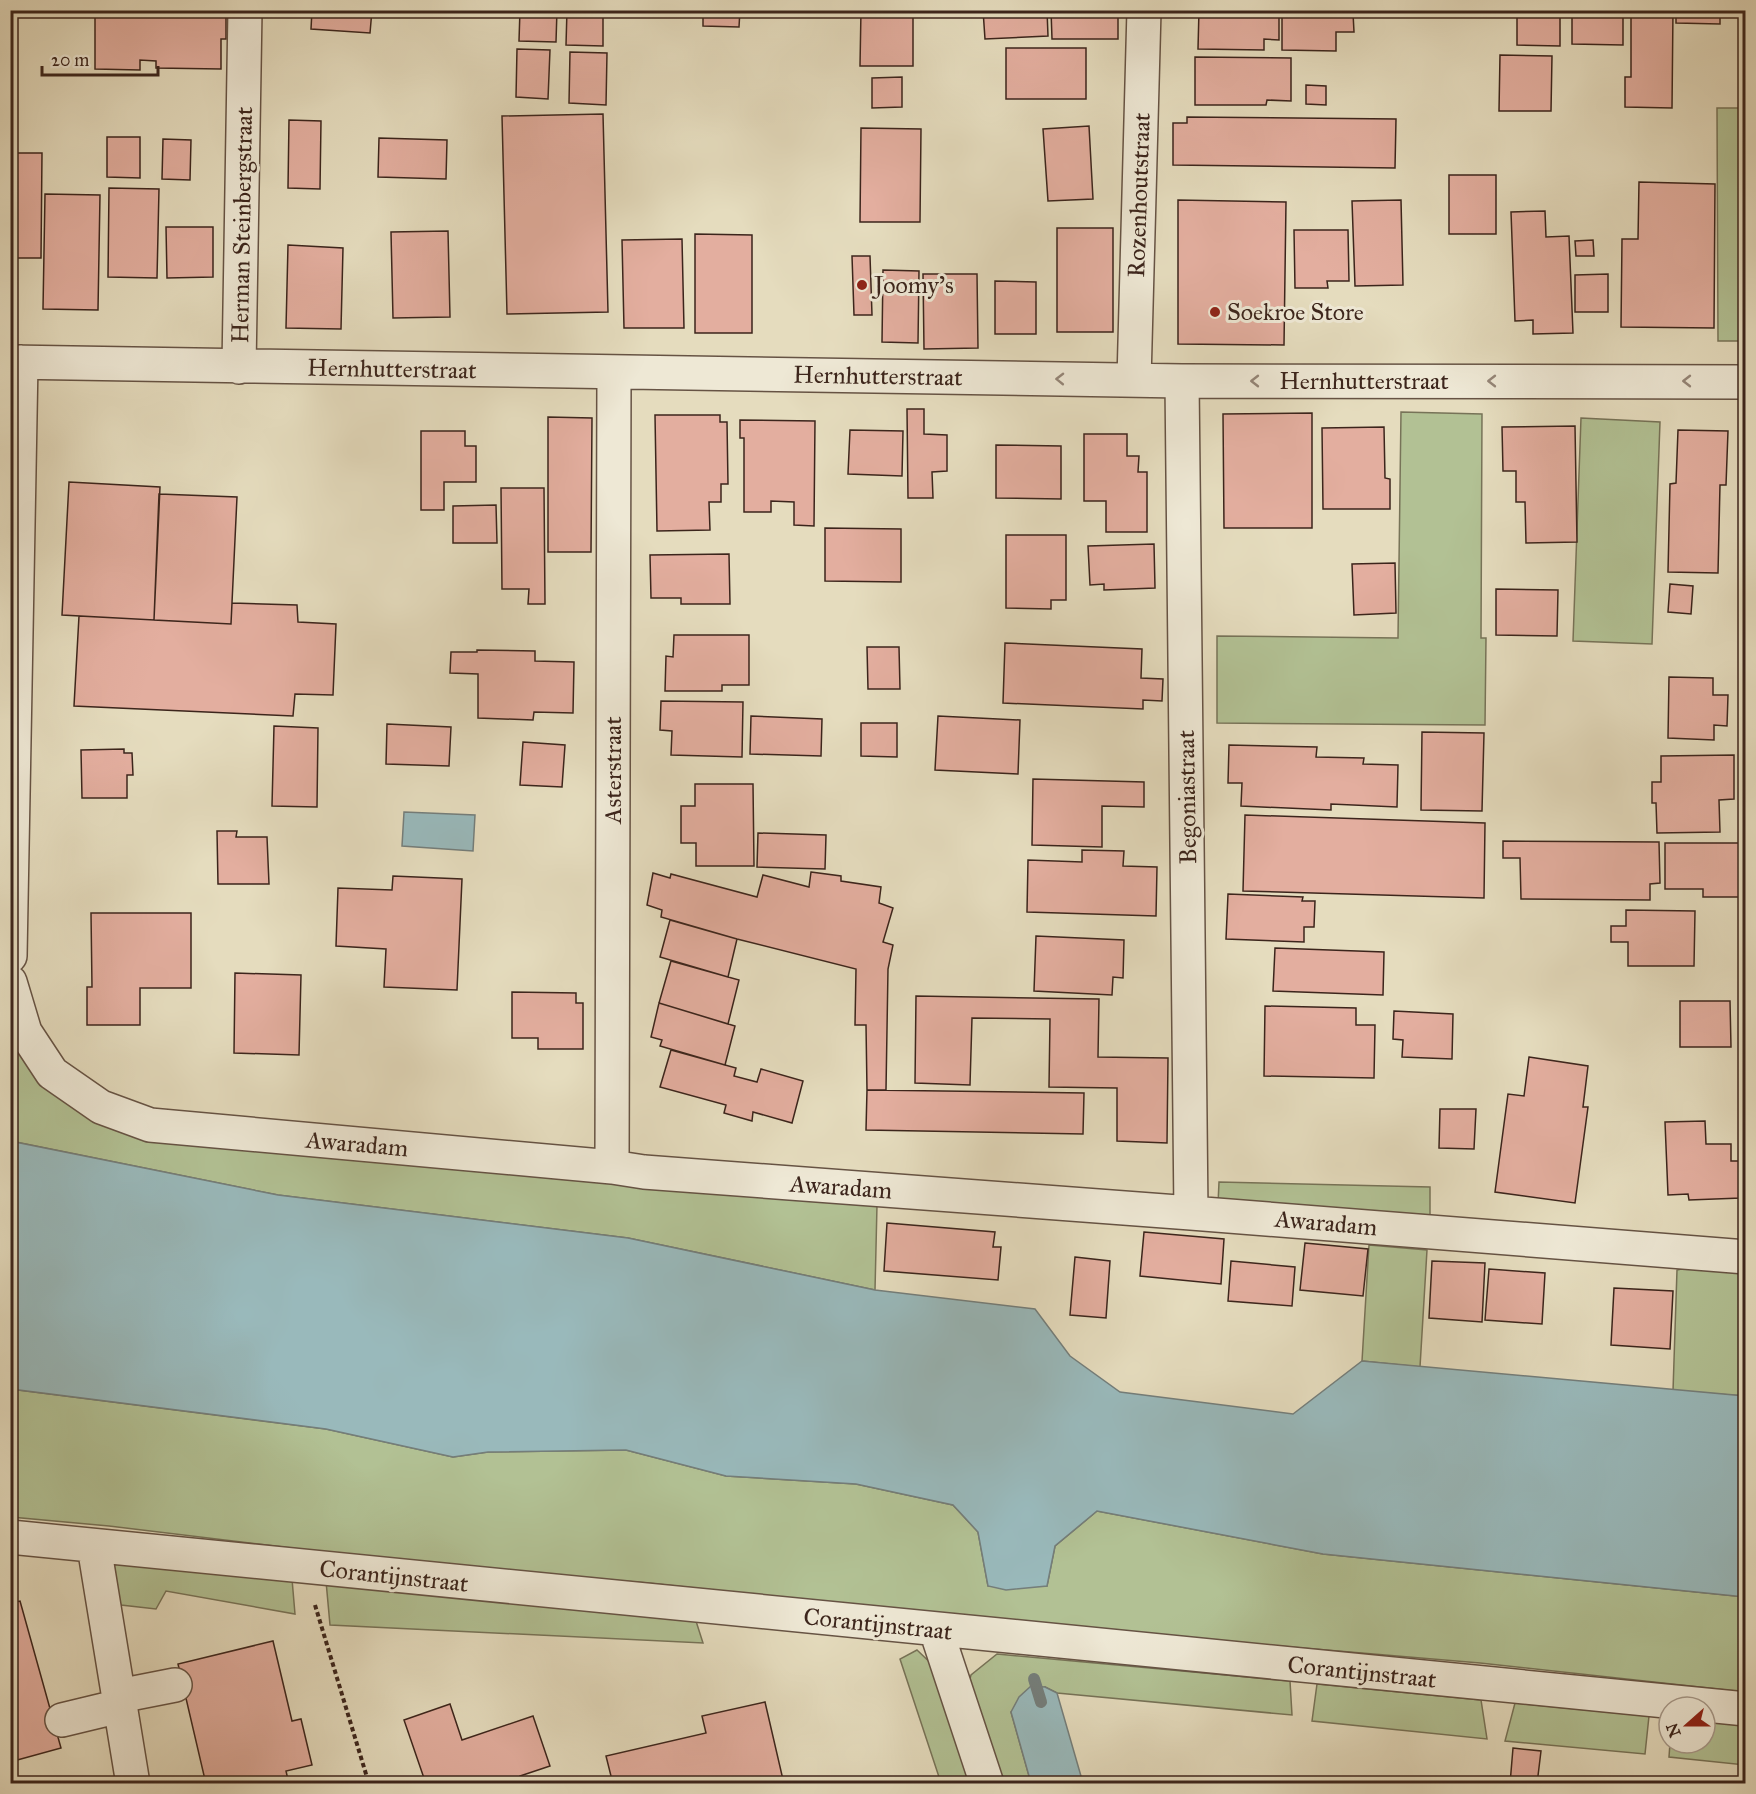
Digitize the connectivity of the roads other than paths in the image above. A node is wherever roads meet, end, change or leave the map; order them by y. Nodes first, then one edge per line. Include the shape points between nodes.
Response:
1 (245, 10) edge
2 (1144, 10) edge
3 (16, 362) edge
4 (239, 367) junction
5 (614, 372) junction
6 (1134, 380) junction
7 (1182, 381) junction
8 (1746, 381) edge
9 (10, 956) edge
10 (10, 982) edge
11 (612, 1167) junction
12 (1191, 1213) junction
13 (1746, 1257) edge
14 (10, 1537) edge
15 (94, 1546) junction
16 (936, 1630) junction
17 (175, 1685) dead end
18 (119, 1701) junction
19 (1746, 1709) edge
20 (63, 1720) dead end
21 (133, 1784) edge
22 (987, 1784) edge

1 - 4 street, Herman Steinbergstraat
2 - 6 street, Rozenhoutstraat
3 - 4 street, Hernhutterstraat
3 - 9 street
4 - 5 street, Hernhutterstraat
6 -> 5 street, Hernhutterstraat
5 - 11 street, Asterstraat
6 - 7 street, Hernhutterstraat
8 -> 7 street, Hernhutterstraat
7 - 12 street, Begoniastraat
10 - 11 street, Awaradam via 25,1032 52,1073 101,1107 150,1125
11 - 12 street, Awaradam
12 - 13 street, Awaradam
14 - 15 street, Corantijnstraat
15 - 16 street, Corantijnstraat
15 - 18 street
16 - 19 street, Corantijnstraat
16 - 22 street
17 - 18 street
18 - 20 street
18 - 21 street

